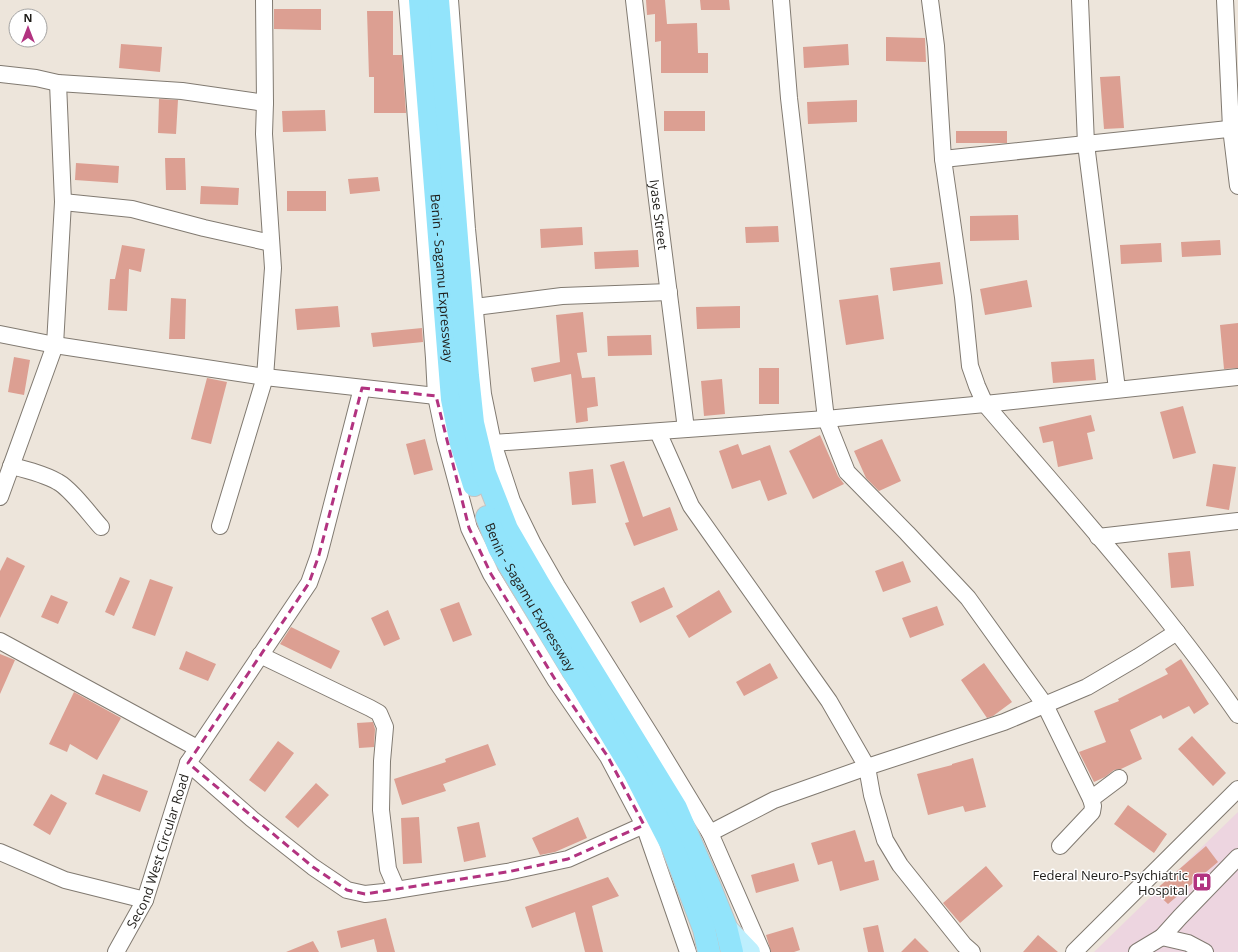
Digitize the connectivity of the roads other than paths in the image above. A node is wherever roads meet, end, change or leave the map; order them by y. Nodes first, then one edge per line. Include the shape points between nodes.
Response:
1 (264, 0) edge
2 (407, 0) edge
3 (420, 0) edge
4 (438, 0) edge
5 (450, 0) edge
6 (634, 0) edge
7 (781, 0) edge
8 (930, 0) edge
9 (1080, 0) edge
10 (1225, 0) edge
11 (0, 74) edge
12 (58, 83) junction
13 (265, 103) junction
14 (1234, 128) edge
15 (1086, 144) junction
16 (943, 159) junction
17 (1238, 186) edge
18 (63, 202) junction
19 (271, 243) junction
20 (669, 292) junction
21 (475, 307) junction
22 (0, 334) edge
23 (55, 345) junction
24 (266, 377) junction
25 (1238, 377) edge
26 (362, 388) junction
27 (1118, 389) junction
28 (436, 396) junction
29 (985, 404) junction
30 (826, 419) junction
31 (686, 429) junction
32 (658, 432) junction
33 (493, 443) junction
34 (11, 466) junction
35 (0, 497) edge
36 (1238, 521) edge
37 (220, 526) dead end
38 (101, 527) dead end
39 (1098, 537) junction
40 (1177, 632) junction
41 (0, 642) edge
42 (260, 655) junction
43 (1045, 705) junction
44 (1238, 716) edge
45 (197, 748) junction
46 (188, 762) junction
47 (867, 766) junction
48 (1119, 778) dead end
49 (1238, 789) edge
50 (1091, 800) junction
51 (644, 825) junction
52 (710, 833) junction
53 (1060, 846) dead end
54 (0, 852) edge
55 (1238, 857) edge
56 (670, 867) junction
57 (397, 890) junction
58 (145, 900) junction
59 (726, 927) junction
60 (704, 929) junction
61 (1162, 937) junction
62 (116, 952) edge
63 (688, 952) edge
64 (709, 952) edge
65 (726, 952) edge
66 (732, 952) edge
67 (750, 952) edge
68 (762, 952) edge
69 (972, 952) edge
70 (1074, 952) edge
71 (1138, 952) edge
72 (1205, 952) edge

1 - 13 street
2 - 28 street
3 - 56 highway, Benin - Sagamu Expressway via 452,399 461,444 499,548 634,772 673,848
4 - 59 highway via 468,376 473,423 485,473 507,529 676,808
5 - 21 street
6 - 20 street, Iyase Street
7 - 30 street via 789,98
8 - 16 street via 936,46
9 - 15 street
10 - 14 street
11 - 12 street
12 - 13 street via 182,91
12 - 18 street
13 - 19 street via 264,134
14 - 15 street
14 - 17 street
15 - 16 street
15 - 27 street
16 - 29 street via 970,366
18 - 19 street via 132,210
18 - 23 street
19 - 24 street via 273,268
20 - 21 street via 562,296
20 - 31 street, Iyase Street
21 - 33 street via 483,394
22 - 23 street
23 - 24 street
23 - 34 street
24 - 26 street
24 - 37 street
25 - 27 street
26 - 28 street
26 - 42 street, Second West Circular Road via 319,555 309,583
27 - 29 street
28 - 51 street via 469,528 491,574 556,681 608,757
29 - 30 street
29 - 39 street
30 - 31 street
30 - 43 street via 847,472 968,598
31 - 32 street
32 - 33 street
32 - 47 street via 691,506 829,701
33 - 52 street via 512,501 533,544
34 - 35 street
34 - 38 street via 39,473 60,482
36 - 39 street
39 - 40 street
40 - 43 street via 1087,687
40 - 44 street
41 - 45 street
42 - 45 street, Second West Circular Road
42 - 57 street via 379,713 385,727 381,810 388,869
43 - 47 street via 1004,722
43 - 50 street
45 - 46 street, Second West Circular Road
46 - 57 street via 252,819 313,868 347,890 364,894
46 - 58 street, Second West Circular Road
47 - 52 street via 774,800
47 - 69 street via 885,840 900,865
48 - 50 street
49 - 70 street
50 - 53 street via 1092,812
51 - 56 street
51 - 57 street via 568,859
52 - 68 street
54 - 58 street via 65,880
55 - 61 street
56 - 60 highway, Benin - Sagamu Expressway
56 - 63 street
58 - 62 street, Second West Circular Road
59 - 66 highway
59 - 67 main road
60 - 64 highway, Benin - Sagamu Expressway
60 - 65 main road
61 - 71 street
61 - 72 street via 1188,943

